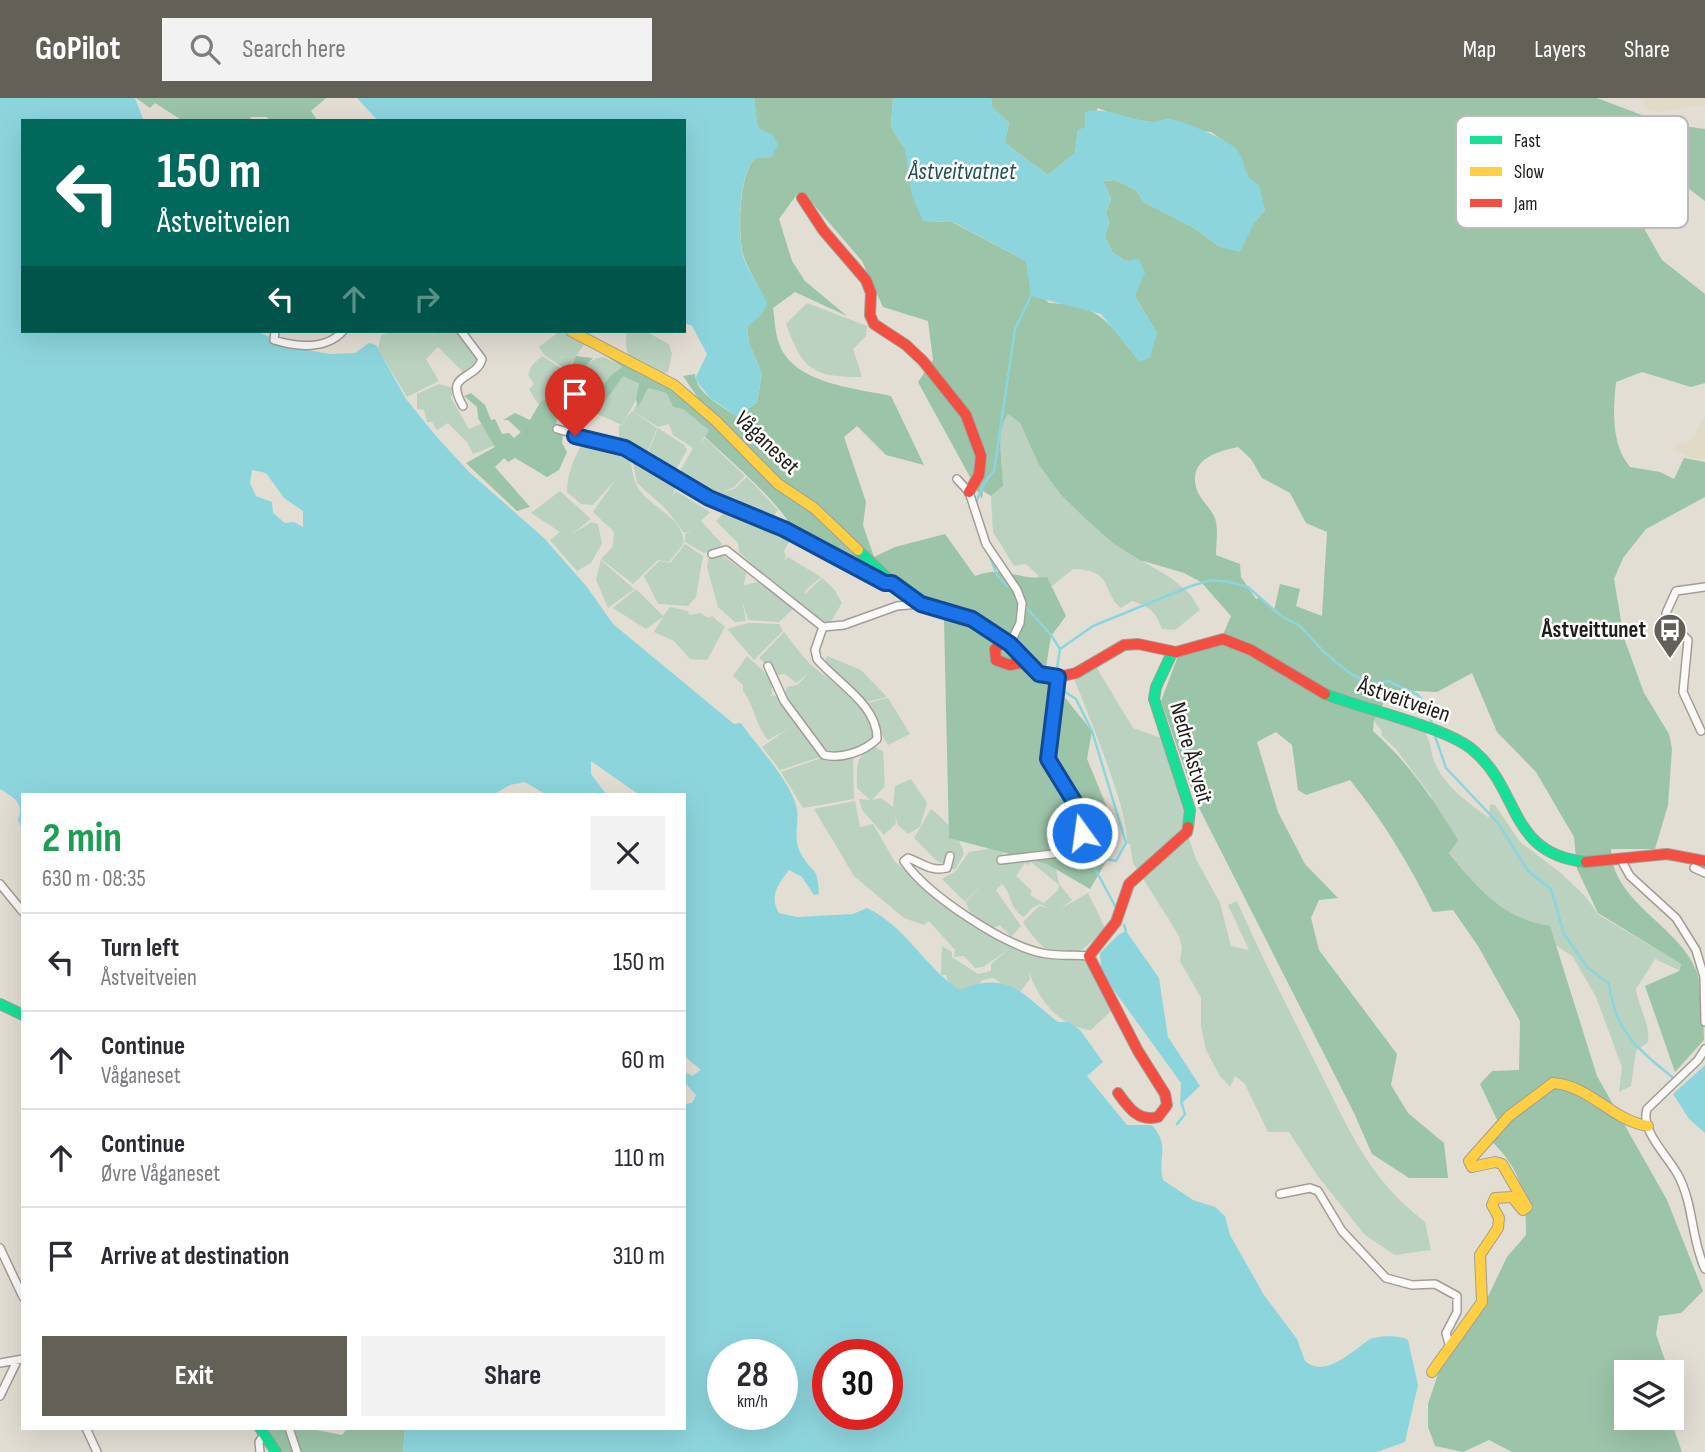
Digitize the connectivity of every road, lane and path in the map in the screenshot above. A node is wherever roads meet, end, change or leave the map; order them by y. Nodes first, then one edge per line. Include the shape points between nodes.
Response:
1 (802, 198) dead end
2 (275, 333) edge
3 (341, 333) edge
4 (462, 333) edge
5 (575, 333) edge
6 (463, 406) dead end
7 (557, 429) dead end
8 (957, 479) dead end
9 (969, 492) junction
10 (712, 554) dead end
11 (892, 583) junction
12 (1705, 587) edge
13 (921, 604) junction
14 (823, 627) junction
15 (1007, 642) junction
16 (1172, 653) junction
17 (1025, 662) junction
18 (768, 666) dead end
19 (1055, 680) junction
20 (1700, 732) dead end
21 (950, 856) dead end
22 (1620, 858) junction
23 (1001, 860) dead end
24 (1705, 861) edge
25 (1694, 869) dead end
26 (1705, 873) edge
27 (0, 884) edge
28 (21, 910) edge
29 (1090, 956) junction
30 (0, 1004) edge
31 (21, 1015) edge
32 (1705, 1022) edge
33 (1705, 1049) edge
34 (1118, 1093) dead end
35 (1648, 1126) junction
36 (1280, 1194) dead end
37 (0, 1248) edge
38 (1705, 1269) edge
39 (21, 1293) edge
40 (1449, 1344) junction
41 (20, 1360) edge
42 (0, 1363) edge
43 (1432, 1372) dead end
44 (0, 1396) edge
45 (87, 1430) edge
46 (290, 1430) edge
47 (262, 1431) edge
48 (97, 1452) edge
49 (260, 1452) edge
50 (276, 1452) edge
51 (298, 1452) edge

1 - 9 street via 821,229 871,288 873,322 910,348 960,407 982,453 977,481
2 - 3 street via 274,340 290,345 314,345 328,344
4 - 6 street via 482,359 457,386
5 - 11 street, Våganeset via 674,385
7 - 11 street via 625,448 709,498
8 - 9 street
9 - 15 street via 986,544 1022,603 1020,623
10 - 14 street via 726,551
11 - 13 street, Våganeset
12 - 20 street via 1676,591 1666,613 1671,630 1688,640 1683,692
13 - 14 street, Våganeset via 897,606 844,625
13 - 15 street, Våganeset via 972,619
14 - 18 street via 815,650 817,659 860,702 878,734 874,743 845,755 824,755 784,701
15 - 17 street
15 - 17 street via 995,649 996,660 1010,665
16 - 19 street via 1141,644 1124,645 1073,675
16 - 22 street, Åstveitveien via 1215,639 1232,641 1307,685 1457,739 1479,755 1523,828 1550,853 1586,861
16 - 29 street, Nedre Åstveit via 1156,687 1156,710 1184,788 1190,822 1178,843 1129,884 1116,922
17 - 19 street
19 - 23 street via 1048,759 1075,803 1082,833 1061,853
21 - 29 street via 947,868 933,870 913,860 904,861 961,912 1006,940 1048,955
22 - 24 street, Åstveitveien via 1672,854
22 - 32 street via 1630,876 1676,918 1696,950 1704,977
25 - 26 street
27 - 28 street
29 - 34 street via 1167,1105 1158,1117 1146,1120 1136,1116
30 - 31 street
33 - 35 street via 1647,1108
35 - 38 street via 1688,1193
35 - 40 street via 1632,1125 1566,1082 1553,1083 1490,1135 1469,1161 1472,1167 1502,1164 1527,1207 1523,1210 1512,1197 1495,1198 1492,1205 1498,1228 1480,1255 1483,1298 1479,1311
36 - 40 street via 1310,1188 1318,1191 1342,1231 1386,1278 1412,1285 1435,1284 1457,1296 1457,1312 1446,1333
37 - 39 street
40 - 43 street
41 - 42 street
41 - 44 street
45 - 48 street
46 - 51 street
47 - 49 street
47 - 50 street

